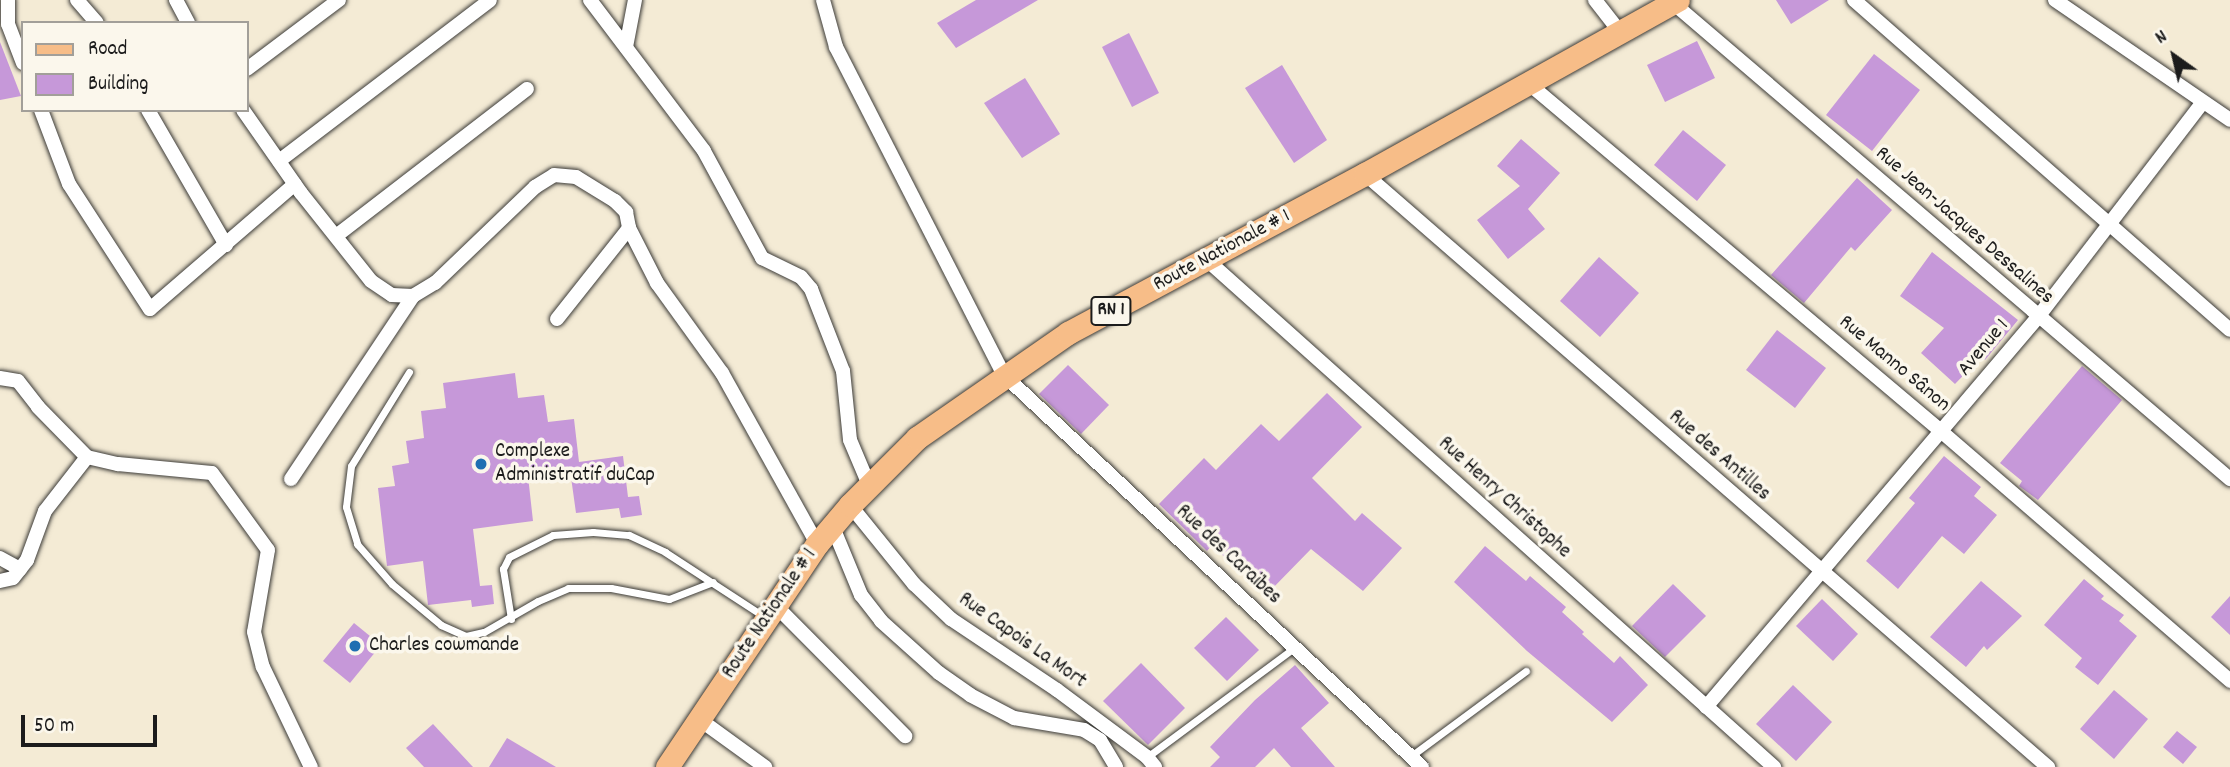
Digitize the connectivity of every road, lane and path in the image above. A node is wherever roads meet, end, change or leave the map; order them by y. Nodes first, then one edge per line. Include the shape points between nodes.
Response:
1 (8, 0) edge
2 (77, 0) edge
3 (176, 0) edge
4 (339, 0) edge
5 (490, 0) edge
6 (590, 0) edge
7 (635, 0) edge
8 (822, 0) edge
9 (1595, 0) edge
10 (1854, 0) edge
11 (2055, 0) edge
12 (1676, 1) edge
13 (95, 21) edge
14 (187, 21) edge
15 (1620, 32) junction
16 (626, 47) junction
17 (21, 58) edge
18 (248, 68) edge
19 (1528, 83) junction
20 (527, 89) dead end
21 (2202, 103) junction
22 (42, 112) edge
23 (149, 112) edge
24 (244, 112) edge
25 (2230, 120) edge
26 (279, 161) junction
27 (1365, 174) junction
28 (295, 184) junction
29 (2110, 225) junction
30 (629, 228) junction
31 (336, 236) junction
32 (226, 245) junction
33 (1207, 260) junction
34 (413, 296) junction
35 (2038, 317) junction
36 (557, 319) dead end
37 (2230, 331) edge
38 (409, 372) dead end
39 (1004, 375) junction
40 (0, 378) edge
41 (1942, 432) junction
42 (87, 457) junction
43 (291, 479) dead end
44 (2230, 479) edge
45 (869, 485) junction
46 (850, 505) junction
47 (832, 525) junction
48 (817, 544) junction
49 (0, 558) edge
50 (20, 569) junction
51 (1821, 573) junction
52 (0, 581) edge
53 (712, 582) junction
54 (771, 612) junction
55 (511, 619) junction
56 (1295, 647) junction
57 (1526, 671) dead end
58 (2230, 681) edge
59 (1706, 707) junction
60 (699, 719) junction
61 (905, 736) dead end
62 (1410, 757) junction
63 (1151, 762) edge
64 (311, 767) edge
65 (667, 767) edge
66 (765, 767) edge
67 (1116, 767) edge
68 (1422, 767) edge
69 (1774, 767) edge
70 (2048, 767) edge

1 - 17 street via 8,24
2 - 13 street
3 - 14 street
4 - 18 street
5 - 26 street
6 - 16 street
7 - 16 street
8 - 39 street, Rue des Caraïbes via 836,47
9 - 15 street
10 - 29 street
11 - 21 street
12 - 15 main road, Route Nationale # 1 / RN 1
12 - 35 street, Rue Jean-Jacques Dessalines
15 - 19 main road, Route Nationale # 1 / RN 1
16 - 45 street via 704,151 762,258 802,277 811,289 843,371 850,439
19 - 27 main road, Route Nationale # 1 / RN 1
19 - 41 street, Rue Manno Sânon
20 - 31 street
21 - 25 street
21 - 29 street, Avenue 1
22 - 32 street via 69,184 146,307 155,307
23 - 32 street
24 - 26 street
26 - 28 street
27 - 33 main road, Route Nationale # 1 / RN 1
27 - 51 street, Rue des Antilles
28 - 31 street
28 - 32 street
29 - 35 street, Avenue 1
29 - 37 street
30 - 34 street via 626,212 615,201 576,177 554,175 535,187 435,283
30 - 36 street
30 - 48 street via 657,283 722,373
31 - 34 street via 370,281 393,295
33 - 39 main road, Route Nationale # 1 / RN 1 via 1068,333
33 - 59 street, Rue Henry Christophe
34 - 43 street
35 - 41 street, Avenue 1
35 - 44 street, Rue Jean-Jacques Dessalines
38 - 55 lane via 351,466 346,507 357,544 392,584 441,625 466,636
39 - 45 main road, Route Nationale # 1 / RN 1 via 917,438
39 - 56 street, Rue des Caraïbes
40 - 42 street via 18,381
41 - 51 street, Avenue 1
41 - 58 street, Rue Manno Sânon
42 - 50 street via 45,511
42 - 64 street via 212,473 268,551 254,632 263,667
45 - 46 main road, Route Nationale # 1 / RN 1
46 - 47 main road, Route Nationale # 1 / RN 1
46 - 63 street, Rue Capois La Mort via 914,584 951,619 1057,690
47 - 48 main road, Route Nationale # 1 / RN 1
47 - 67 street via 861,595 881,621 939,673 1014,718 1084,730 1100,740
48 - 54 main road, Route Nationale # 1 / RN 1
49 - 50 street
50 - 52 street via 13,578
51 - 59 street, Avenue 1
51 - 70 street, Rue des Antilles
53 - 54 lane
53 - 55 lane via 670,599 611,588 568,588
53 - 55 lane via 629,536 553,534 521,548 503,569
54 - 60 main road, Route Nationale # 1 / RN 1
54 - 61 street
56 - 62 street, Rue des Caraïbes
56 - 63 lane
57 - 62 lane
59 - 69 street, Rue Henry Christophe
60 - 65 main road, Route Nationale # 1 / RN 1
60 - 66 street
62 - 68 street, Rue des Caraïbes

